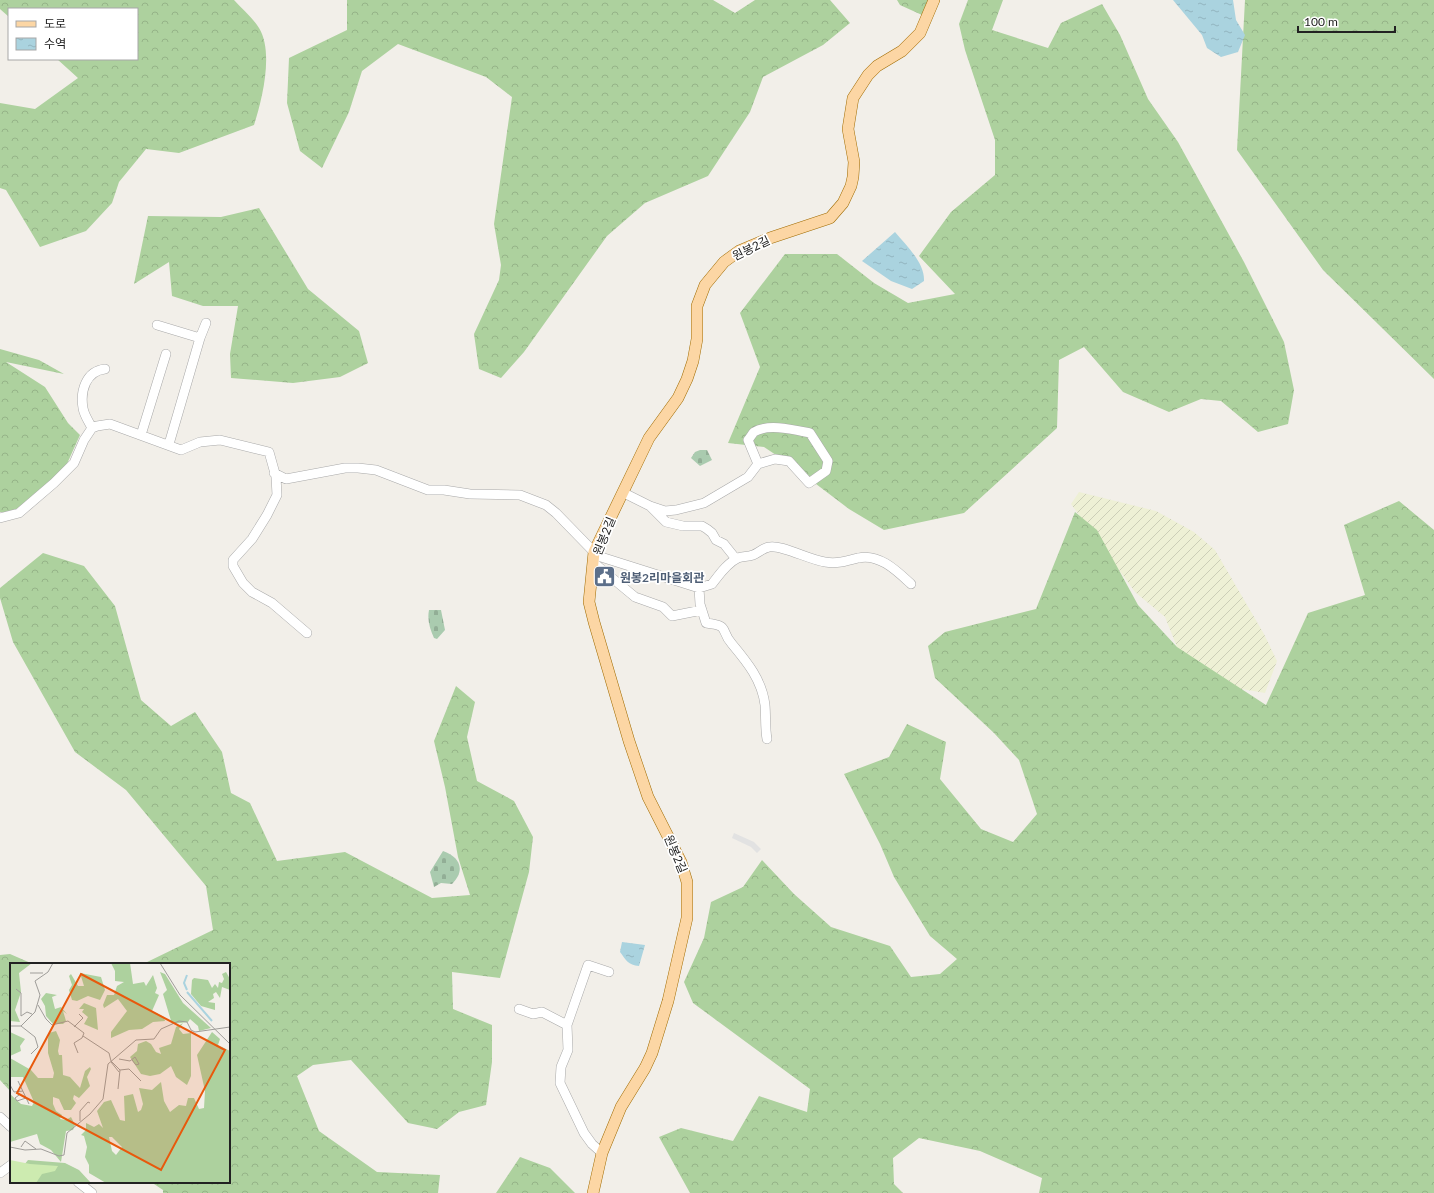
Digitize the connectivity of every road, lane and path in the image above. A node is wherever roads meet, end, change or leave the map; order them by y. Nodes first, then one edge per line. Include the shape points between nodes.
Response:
1 (934, 0) edge
2 (206, 323) dead end
3 (157, 325) dead end
4 (200, 338) junction
5 (166, 354) dead end
6 (105, 369) dead end
7 (92, 428) junction
8 (141, 435) junction
9 (168, 444) junction
10 (758, 464) junction
11 (274, 472) junction
12 (624, 493) junction
13 (650, 506) junction
14 (0, 518) edge
15 (594, 558) junction
16 (736, 559) junction
17 (911, 584) dead end
18 (699, 588) junction
19 (702, 610) junction
20 (307, 632) dead end
21 (767, 739) dead end
22 (609, 972) dead end
23 (519, 1009) dead end
24 (567, 1025) junction
25 (0, 1117) edge
26 (10, 1125) edge
27 (602, 1153) junction
28 (10, 1166) edge
29 (0, 1173) edge
30 (79, 1183) edge
31 (91, 1193) edge
32 (593, 1193) edge

1 - 12 main road, 원봉2길 via 920,33 911,43 877,66 868,75 854,98 848,129 854,162 853,177 842,203 830,218 739,251 724,262 705,285 698,306 697,339 687,379 678,398 649,438
2 - 4 street
3 - 4 street
4 - 9 street
5 - 8 street
6 - 7 street via 92,373 84,386 83,409
7 - 8 street via 110,424
7 - 14 street via 74,463 54,483 18,514
8 - 9 street
9 - 11 street via 181,450 200,442 220,440 257,448 269,452
10 - 10 street via 748,440 754,432 770,428 791,429 810,434 828,461 826,471 809,483 790,461 775,459
10 - 13 street via 748,477 704,503 665,511
11 - 15 street via 286,479 358,468 376,470 428,490 520,495 546,504 556,512
11 - 20 street via 277,495 252,539 233,560 233,566 252,592 272,603
12 - 13 street
12 - 15 main road, 원봉2길
13 - 16 street via 666,522 683,526 702,526 707,529
15 - 18 street
15 - 19 street via 635,597 662,607 672,616
15 - 27 main road, 원봉2길 via 589,602 600,645 648,797 674,845 687,882 686,928 668,1001 649,1058 621,1106
16 - 17 street via 753,555 769,547 826,562 846,562 870,557 886,564
16 - 18 street via 712,584
18 - 19 street
19 - 21 street via 706,623 720,625 725,630 730,642 747,661 758,680 765,706 764,726
22 - 24 street via 588,965
23 - 24 street via 533,1014 542,1012 558,1018
24 - 27 street via 568,1050 561,1067 560,1083 584,1133
25 - 26 street
27 - 32 main road, 원봉2길
28 - 29 street
30 - 31 street

